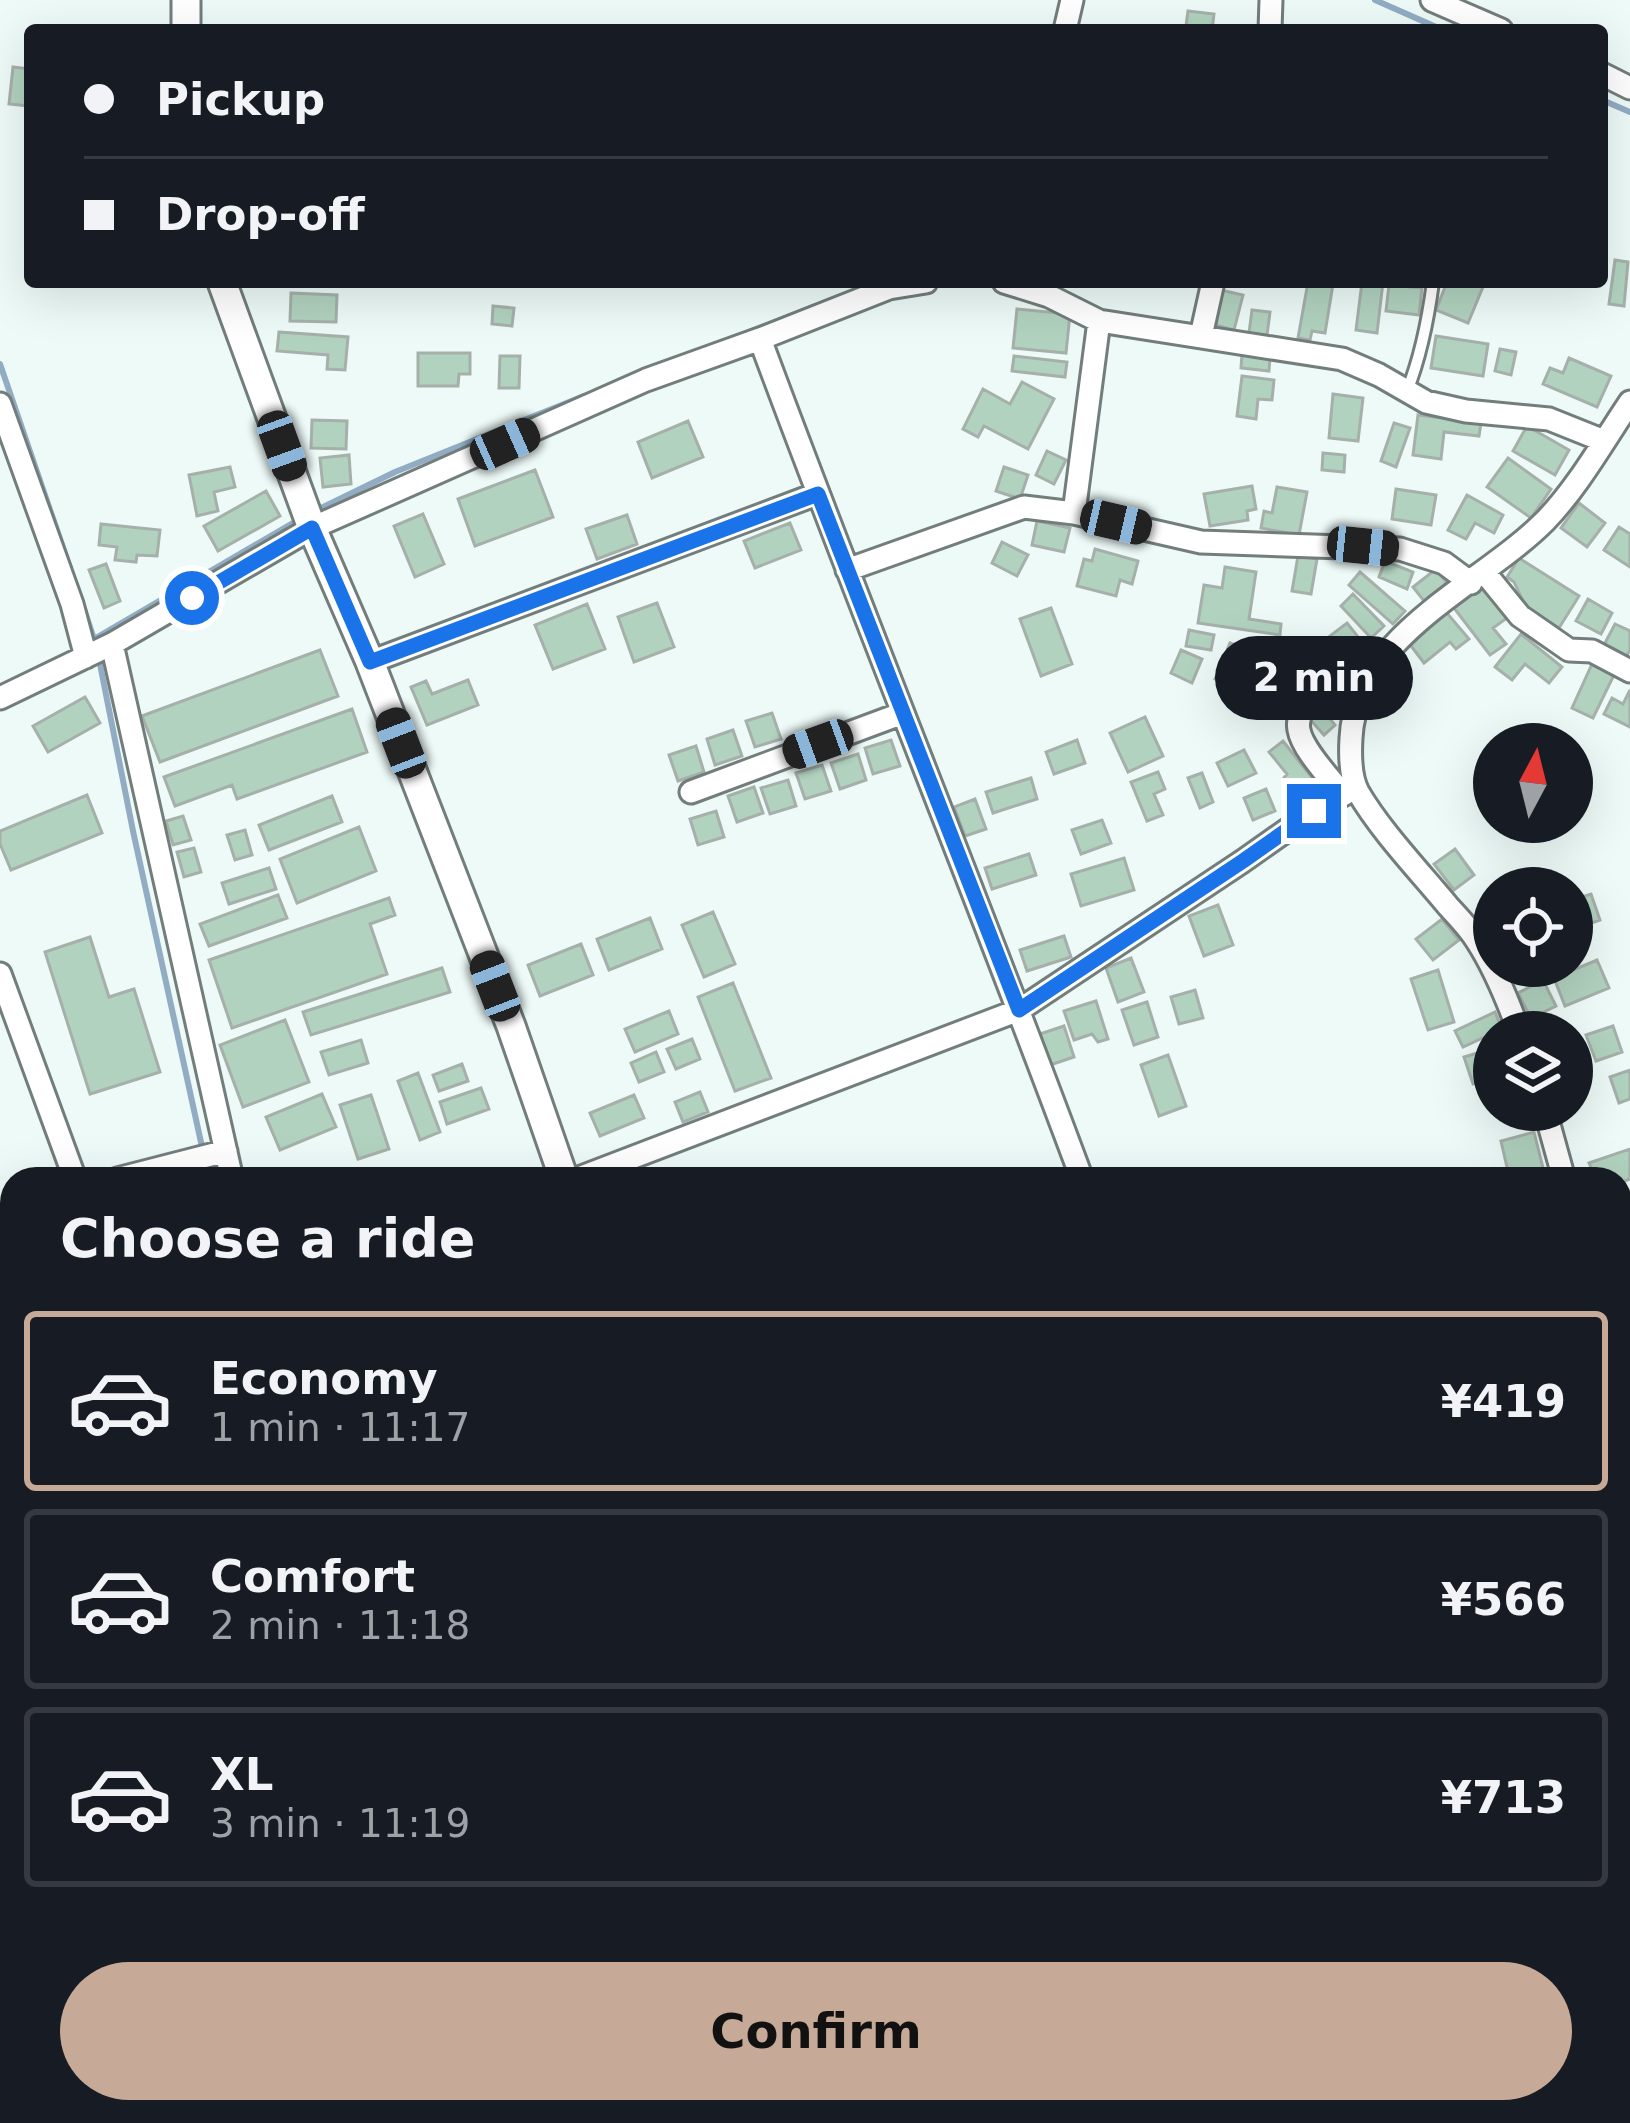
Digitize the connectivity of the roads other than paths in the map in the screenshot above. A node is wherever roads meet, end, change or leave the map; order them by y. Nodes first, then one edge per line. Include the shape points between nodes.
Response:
1 (1432, 0) edge
2 (1460, 14) edge
3 (224, 288) edge
4 (889, 288) edge
5 (1023, 288) edge
6 (1212, 288) edge
7 (1432, 288) edge
8 (1100, 321) junction
9 (1201, 336) junction
10 (760, 339) junction
11 (1407, 392) junction
12 (1630, 402) edge
13 (0, 404) edge
14 (1616, 434) edge
15 (818, 494) junction
16 (1074, 513) junction
17 (312, 528) junction
18 (847, 570) junction
19 (1478, 578) junction
20 (112, 644) junction
21 (86, 657) junction
22 (1382, 658) junction
23 (370, 662) junction
24 (1630, 671) edge
25 (0, 698) edge
26 (903, 712) junction
27 (1349, 791) junction
28 (691, 792) dead end
29 (0, 974) edge
30 (1019, 1010) junction
31 (1511, 1011) edge
32 (1551, 1131) edge
33 (226, 1150) junction
34 (71, 1167) edge
35 (162, 1167) edge
36 (230, 1167) edge
37 (559, 1167) edge
38 (607, 1167) edge
39 (1078, 1167) edge
40 (1561, 1167) edge

1 - 2 street
3 - 17 street
4 - 10 street
5 - 8 street
6 - 9 street
7 - 11 lane
8 - 9 street
8 - 16 street
9 - 11 street via 1342,359
10 - 15 street
10 - 17 street via 646,380
11 - 14 street via 1466,411
12 - 14 street
13 - 21 street
14 - 19 street via 1550,517
15 - 18 street
15 - 23 street
16 - 18 street via 1024,507
16 - 19 street via 1201,542 1400,549
17 - 20 street
17 - 23 street
18 - 26 street
19 - 22 street
19 - 24 street via 1569,650 1592,651
20 - 21 street
20 - 33 street
21 - 25 street
22 - 27 street via 1352,724
22 - 27 street via 1314,694 1302,709 1299,730 1309,750
23 - 37 street
26 - 28 street
26 - 30 street
27 - 30 street
27 - 31 street via 1476,938
29 - 34 street
30 - 38 street
30 - 39 street
32 - 40 street
33 - 35 street
33 - 36 street

